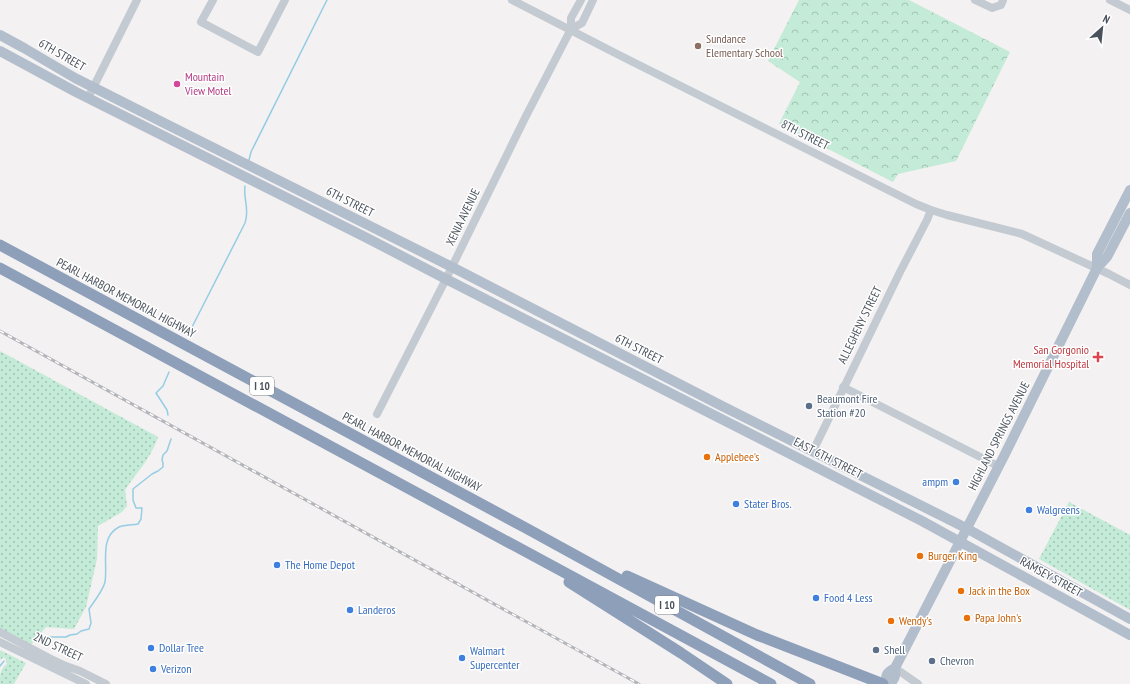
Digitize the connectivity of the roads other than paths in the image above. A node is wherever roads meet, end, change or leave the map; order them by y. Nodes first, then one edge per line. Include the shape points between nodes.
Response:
1 (137, 0) edge
2 (213, 0) edge
3 (285, 0) edge
4 (512, 0) edge
5 (581, 0) edge
6 (593, 0) edge
7 (975, 0) edge
8 (1110, 0) edge
9 (1002, 2) edge
10 (1130, 10) edge
11 (570, 29) junction
12 (0, 35) edge
13 (0, 51) edge
14 (93, 87) junction
15 (88, 98) junction
16 (209, 146) junction
17 (204, 156) junction
18 (1130, 190) edge
19 (931, 210) junction
20 (1130, 213) edge
21 (0, 245) edge
22 (452, 267) junction
23 (1097, 268) junction
24 (0, 269) edge
25 (446, 279) junction
26 (1130, 285) edge
27 (843, 387) junction
28 (690, 389) joint
29 (684, 400) joint
30 (377, 414) dead end
31 (813, 451) junction
32 (998, 466) junction
33 (876, 497) junction
34 (913, 502) junction
35 (524, 527) junction
36 (966, 528) junction
37 (960, 541) junction
38 (518, 546) junction
39 (1130, 619) edge
40 (0, 632) edge
41 (1130, 635) edge
42 (0, 642) edge
43 (895, 668) junction
44 (86, 684) edge
45 (106, 684) edge
46 (727, 684) edge
47 (771, 684) edge
48 (810, 684) edge
49 (886, 684) edge
50 (918, 684) edge

1 - 14 street
2 - 3 street via 201,22 258,52
4 - 11 street, 8TH STREET
5 - 11 street, XENIA AVENUE via 571,18
6 - 11 street, XENIA AVENUE via 582,23
7 - 9 street via 992,8
8 - 10 street
11 - 19 street, 8TH STREET
11 - 22 street, XENIA AVENUE
12 - 14 main road, 6TH STREET
13 - 15 main road, 6TH STREET
14 - 15 street
14 - 16 main road, 6TH STREET
15 - 17 main road, 6TH STREET
16 - 17 main road
16 - 22 main road, 6TH STREET
17 - 25 main road, 6TH STREET
18 - 23 main road, HIGHLAND SPRINGS AVENUE via 1097,254
19 - 23 street, 8TH STREET via 1022,234
19 - 27 street, ALLEGHENY STREET
20 - 23 main road, HIGHLAND SPRINGS AVENUE via 1107,257
21 - 35 highway, PEARL HARBOR MEMORIAL HIGHWAY / I 10
22 - 25 street, XENIA AVENUE
22 - 28 main road, 6TH STREET
23 - 26 street, 8TH STREET
23 - 32 main road, HIGHLAND SPRINGS AVENUE
24 - 38 highway, I 10
25 - 29 main road, 6TH STREET
25 - 30 street, XENIA AVENUE
27 - 31 street, ALLEGHENY STREET
27 - 32 street
28 - 31 main road, EAST 6TH STREET
29 - 33 main road, EAST 6TH STREET
31 - 34 main road, EAST 6TH STREET
32 - 36 main road, HIGHLAND SPRINGS AVENUE
33 - 34 main road via 880,492 903,503
33 - 37 main road, EAST 6TH STREET
34 - 36 main road, EAST 6TH STREET
35 - 48 highway, PEARL HARBOR MEMORIAL HIGHWAY / I 10
35 - 49 highway via 729,623
36 - 37 main road, HIGHLAND SPRINGS AVENUE
36 - 39 main road, RAMSEY STREET
37 - 41 main road, RAMSEY STREET
37 - 43 main road, HIGHLAND SPRINGS AVENUE
38 - 46 highway
38 - 47 highway, I 10
40 - 45 street, 2ND STREET
42 - 44 street, 2ND STREET
43 - 49 main road via 896,675 892,682
43 - 50 street

